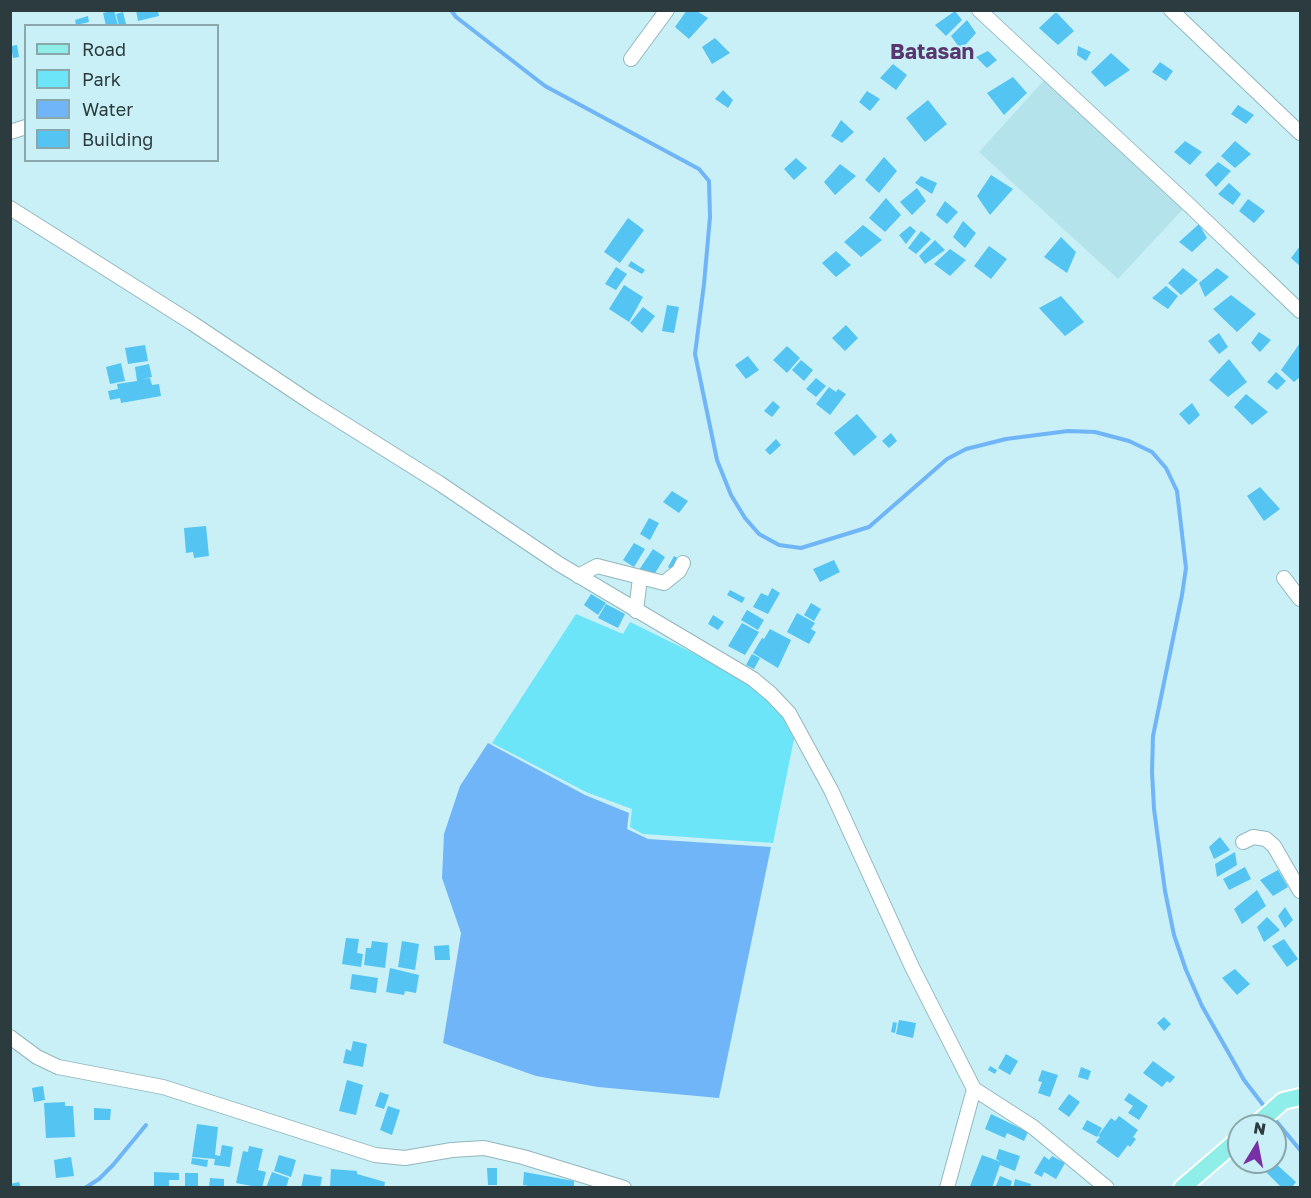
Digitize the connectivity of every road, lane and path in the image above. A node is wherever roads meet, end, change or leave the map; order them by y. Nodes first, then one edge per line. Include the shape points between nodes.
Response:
1 (667, 10) edge
2 (979, 10) edge
3 (1171, 10) edge
4 (631, 59) dead end
5 (1300, 133) edge
6 (10, 208) edge
7 (1300, 311) edge
8 (683, 563) dead end
9 (578, 576) junction
10 (640, 578) junction
11 (1284, 579) dead end
12 (1300, 598) edge
13 (636, 611) junction
14 (1243, 842) dead end
15 (1300, 891) edge
16 (10, 1037) edge
17 (975, 1089) junction
18 (1300, 1097) edge
19 (1269, 1114) edge
20 (1227, 1149) edge
21 (624, 1188) edge
22 (947, 1188) edge
23 (1107, 1188) edge
24 (1182, 1188) edge

1 - 4 street
2 - 7 street
3 - 5 street
6 - 9 street
8 - 10 street via 664,583
9 - 10 street via 597,566
9 - 13 street
10 - 13 street
11 - 12 street
13 - 17 street via 753,679 789,713 831,790 912,967
14 - 15 street via 1253,837 1266,839
16 - 21 street via 58,1067 163,1087 375,1155 405,1158 484,1148 523,1156
17 - 22 street
17 - 23 street via 1033,1127
18 - 19 main road
20 - 24 main road

